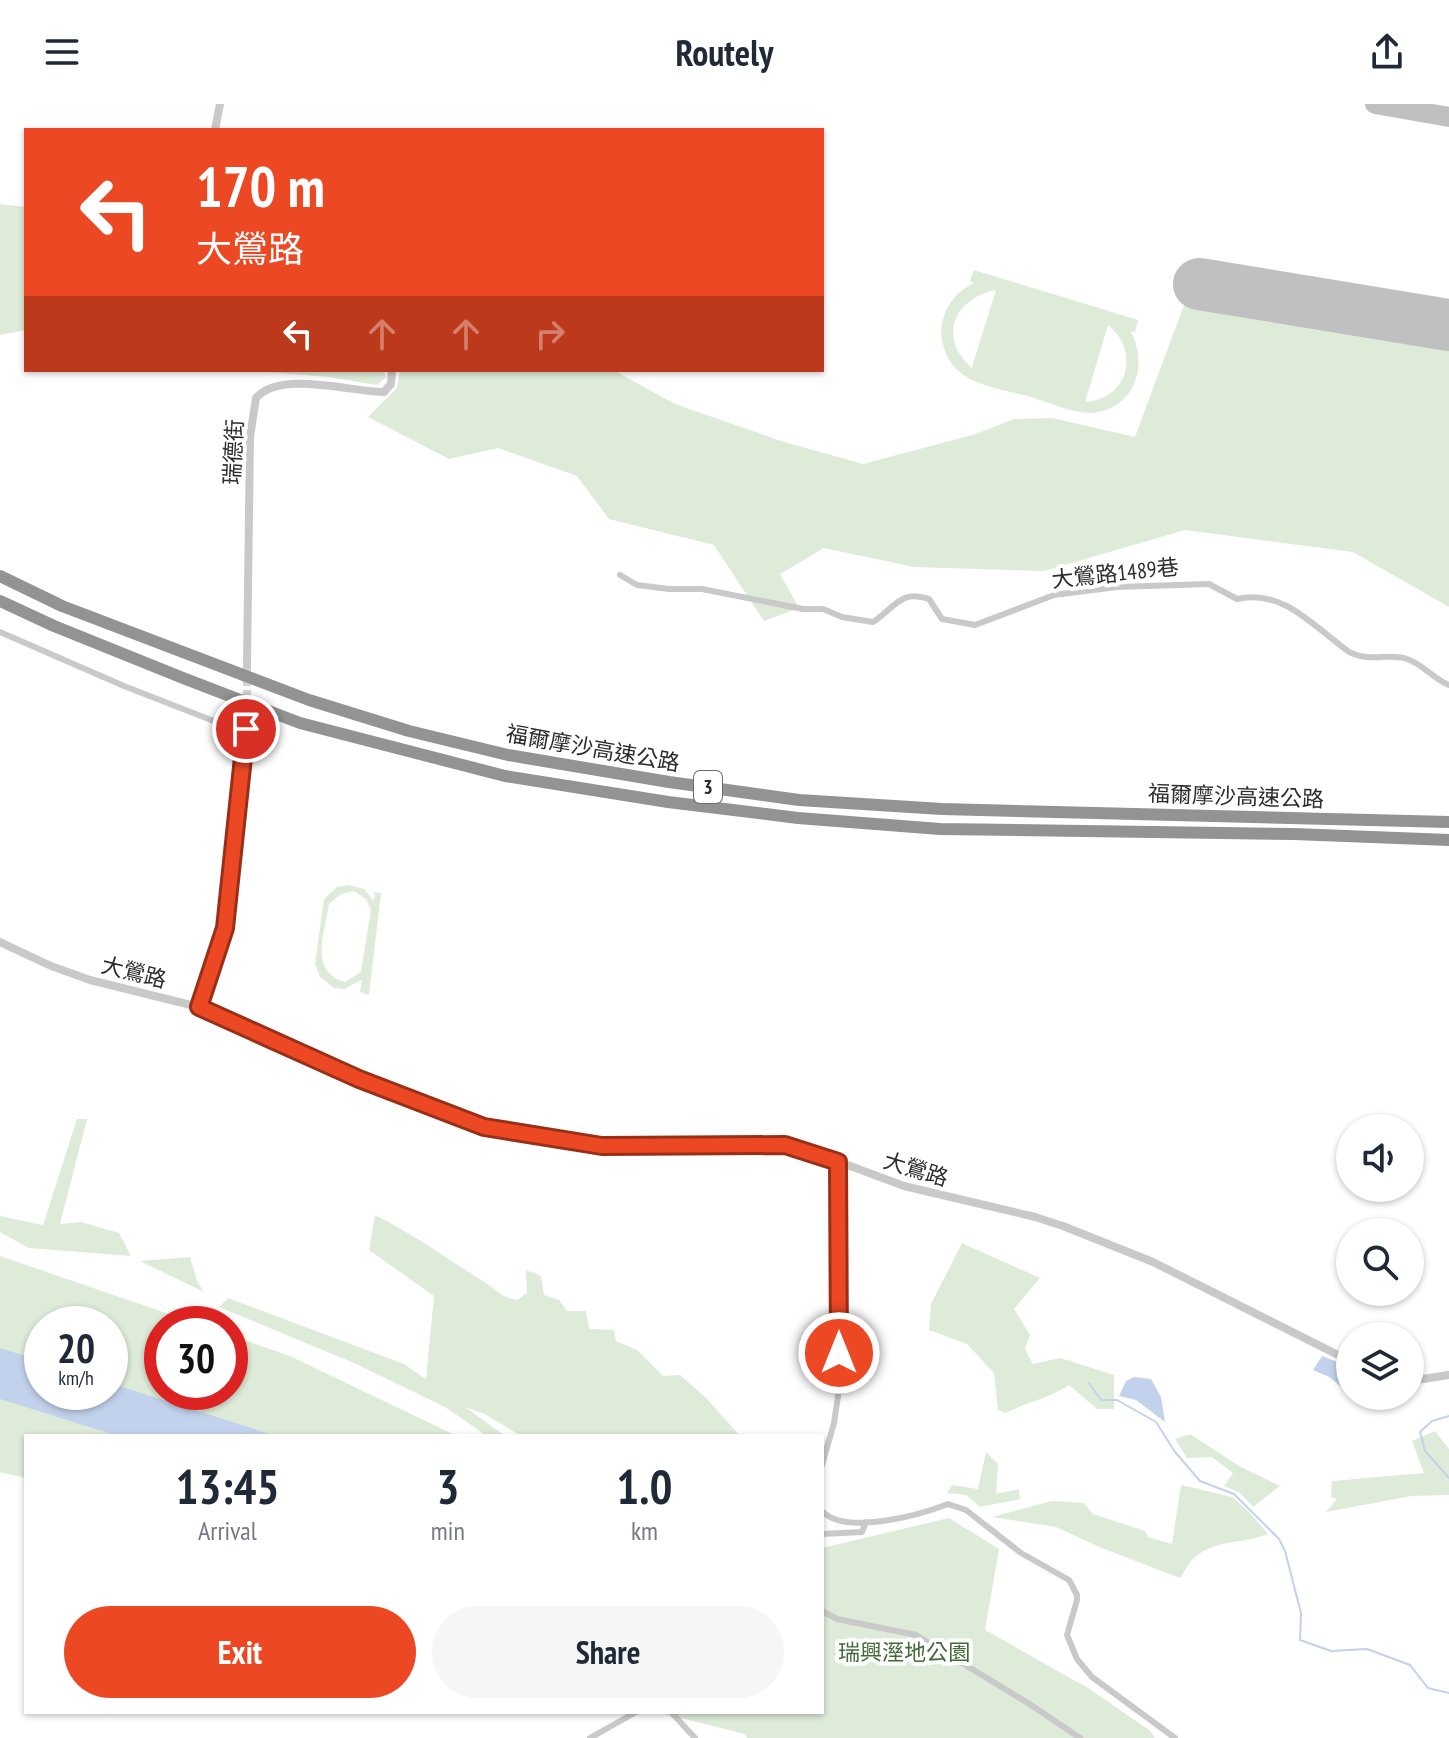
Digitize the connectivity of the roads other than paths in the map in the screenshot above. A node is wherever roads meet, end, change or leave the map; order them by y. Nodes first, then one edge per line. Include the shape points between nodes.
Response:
1 (220, 104) edge
2 (215, 128) edge
3 (392, 372) edge
4 (620, 575) dead end
5 (0, 576) edge
6 (0, 601) edge
7 (0, 632) edge
8 (247, 665) tunnel mouth
9 (1449, 685) edge
10 (246, 725) joint
11 (1449, 822) edge
12 (1449, 840) edge
13 (0, 942) edge
14 (199, 1007) junction
15 (838, 1162) junction
16 (1336, 1354) edge
17 (1449, 1375) edge
18 (1424, 1379) edge
19 (824, 1458) edge
20 (824, 1513) edge
21 (866, 1522) junction
22 (824, 1534) edge
23 (824, 1612) edge
24 (632, 1714) edge
25 (673, 1714) edge
26 (1172, 1735) edge
27 (590, 1738) edge
28 (695, 1738) edge
29 (1080, 1738) edge
30 (1161, 1738) edge

1 - 2 street
3 - 8 street, 瑞德街 via 384,392 297,385 269,387 256,398 250,437
4 - 9 street, 大鶯路1489巷 via 637,585 702,589 873,622 903,597 915,594 929,599 942,619 975,625 1054,595 1209,584 1237,599 1274,599 1348,652 1370,659 1403,657
5 - 11 highway, 福爾摩沙高速公路 / 3 via 91,617 309,700 409,731 537,760 799,800 942,809
6 - 12 highway, 福爾摩沙高速公路 / 3 via 300,723 505,776 798,818 940,829
7 - 10 street via 224,725
10 - 14 street via 225,928
13 - 14 street, 大鶯路 via 90,980
14 - 15 street, 大鶯路 via 359,1079 484,1127 602,1146 785,1145
15 - 16 street, 大鶯路 via 930,1193 1035,1217 1143,1257
15 - 19 street via 841,1376
17 - 18 street
20 - 21 street via 835,1521
21 - 22 street via 862,1532
21 - 26 street via 956,1504 1021,1553 1069,1580 1077,1600 1067,1635 1084,1669
23 - 29 street via 916,1635
24 - 27 street
25 - 28 street
26 - 30 street

